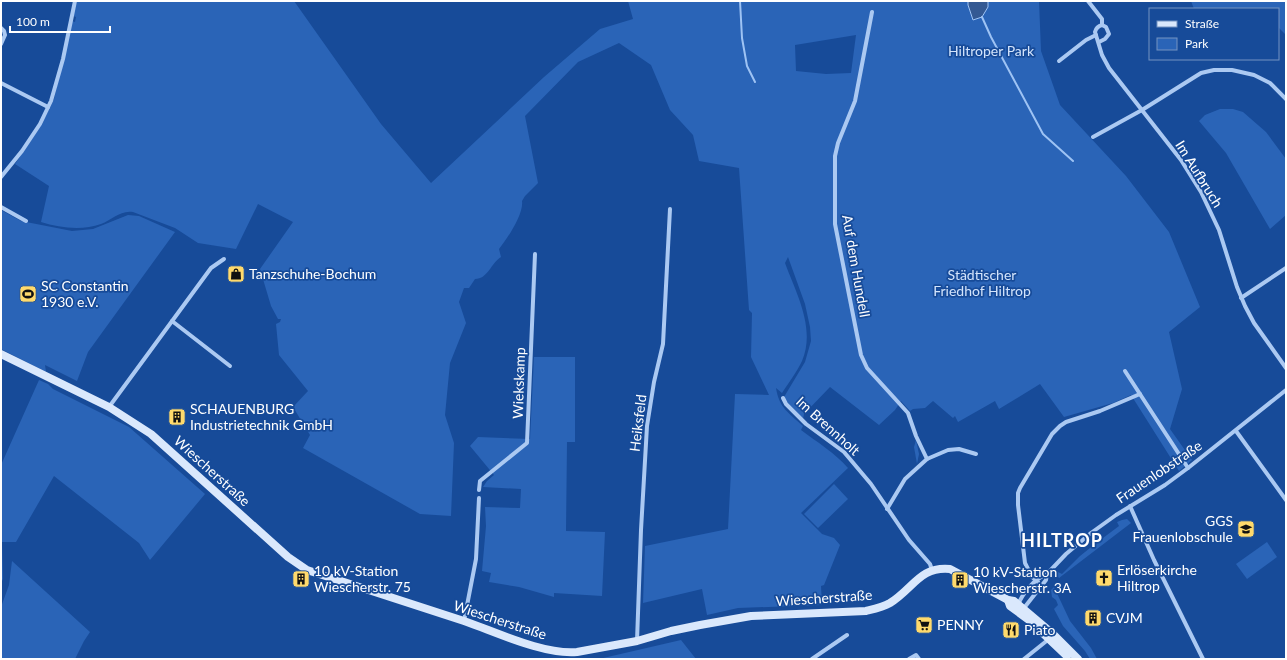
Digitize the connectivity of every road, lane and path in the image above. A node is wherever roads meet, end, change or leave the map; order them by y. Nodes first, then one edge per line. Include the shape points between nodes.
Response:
1 (75, 1) edge
2 (1088, 1) edge
3 (872, 12) dead end
4 (1102, 25) junction
5 (1, 28) edge
6 (1096, 35) junction
7 (1099, 42) junction
8 (1, 44) edge
9 (1059, 61) dead end
10 (1, 83) edge
11 (1286, 99) edge
12 (48, 107) junction
13 (1142, 110) junction
14 (1093, 137) dead end
15 (1, 176) edge
16 (1, 207) edge
17 (670, 208) dead end
18 (26, 221) dead end
19 (535, 254) dead end
20 (224, 259) dead end
21 (1286, 268) edge
22 (1242, 298) junction
23 (172, 321) junction
24 (1, 354) edge
25 (230, 366) dead end
26 (1286, 368) edge
27 (1125, 371) dead end
28 (1286, 390) edge
29 (1140, 394) junction
30 (783, 398) dead end
31 (109, 407) junction
32 (1236, 431) junction
33 (976, 454) dead end
34 (926, 459) junction
35 (1188, 468) junction
36 (480, 490) dead end
37 (479, 498) dead end
38 (1286, 500) edge
39 (1130, 506) junction
40 (887, 509) junction
41 (932, 570) junction
42 (1047, 574) junction
43 (1036, 581) junction
44 (1042, 585) junction
45 (1020, 608) junction
46 (464, 621) junction
47 (847, 635) dead end
48 (1051, 636) junction
49 (637, 641) junction
50 (812, 659) edge
51 (909, 659) edge
52 (919, 659) edge
53 (1024, 659) edge
54 (1070, 659) edge
55 (1078, 659) edge
56 (1203, 659) edge

1 - 12 street via 63,59
2 - 4 street via 1102,19
3 - 34 street, Auf dem Hundell via 855,101 835,156 835,224 861,355 867,368 908,413
4 - 6 street via 1096,29
4 - 7 street via 1109,34
5 - 8 street via 5,35
6 - 7 street, Im Aufbruch
6 - 9 street
7 - 13 street, Im Aufbruch via 1102,55 1111,70
10 - 12 street
11 - 13 street via 1270,83 1254,75 1236,70 1214,70 1192,78
12 - 15 street via 22,151
13 - 14 street
13 - 22 street, Im Aufbruch via 1186,167 1206,202 1219,230
16 - 18 street
17 - 49 street, Heiksfeld via 663,344 647,426
19 - 36 street, Wiekskamp via 527,443 480,481
20 - 23 street via 210,268
21 - 22 street
22 - 26 street, Im Aufbruch via 1254,323
23 - 25 street
23 - 31 street
24 - 31 main road, Wiescherstraße
27 - 29 street
28 - 32 street, Frauenlobstraße
29 - 35 street
29 - 43 street via 1060,426 1048,439 1020,488 1018,505 1025,563
30 - 40 street, Im Brennholt via 806,424 844,452 871,484
31 - 46 main road, Wiescherstraße via 151,434 288,557 307,570
32 - 35 street, Frauenlobstraße
32 - 38 street
33 - 34 street via 959,449 948,450
34 - 40 street via 905,479
35 - 39 street, Frauenlobstraße
37 - 46 street via 476,559
39 - 42 street, Frauenlobstraße via 1076,545
39 - 56 street
40 - 41 street, Im Brennholt
41 - 45 main road via 950,569 1008,600 1010,606
41 - 49 main road, Wiescherstraße via 889,603 875,609 751,616 671,631
42 - 43 street, Frauenlobstraße
42 - 44 street, Frauenlobstraße
43 - 44 street
43 - 45 street, Frauenlobstraße via 1024,594
44 - 45 street, Frauenlobstraße
45 - 48 main road
46 - 49 main road, Wiescherstraße via 544,649 570,653
47 - 50 street
48 - 53 street
48 - 54 main road
48 - 55 main road
51 - 52 street via 916,655

